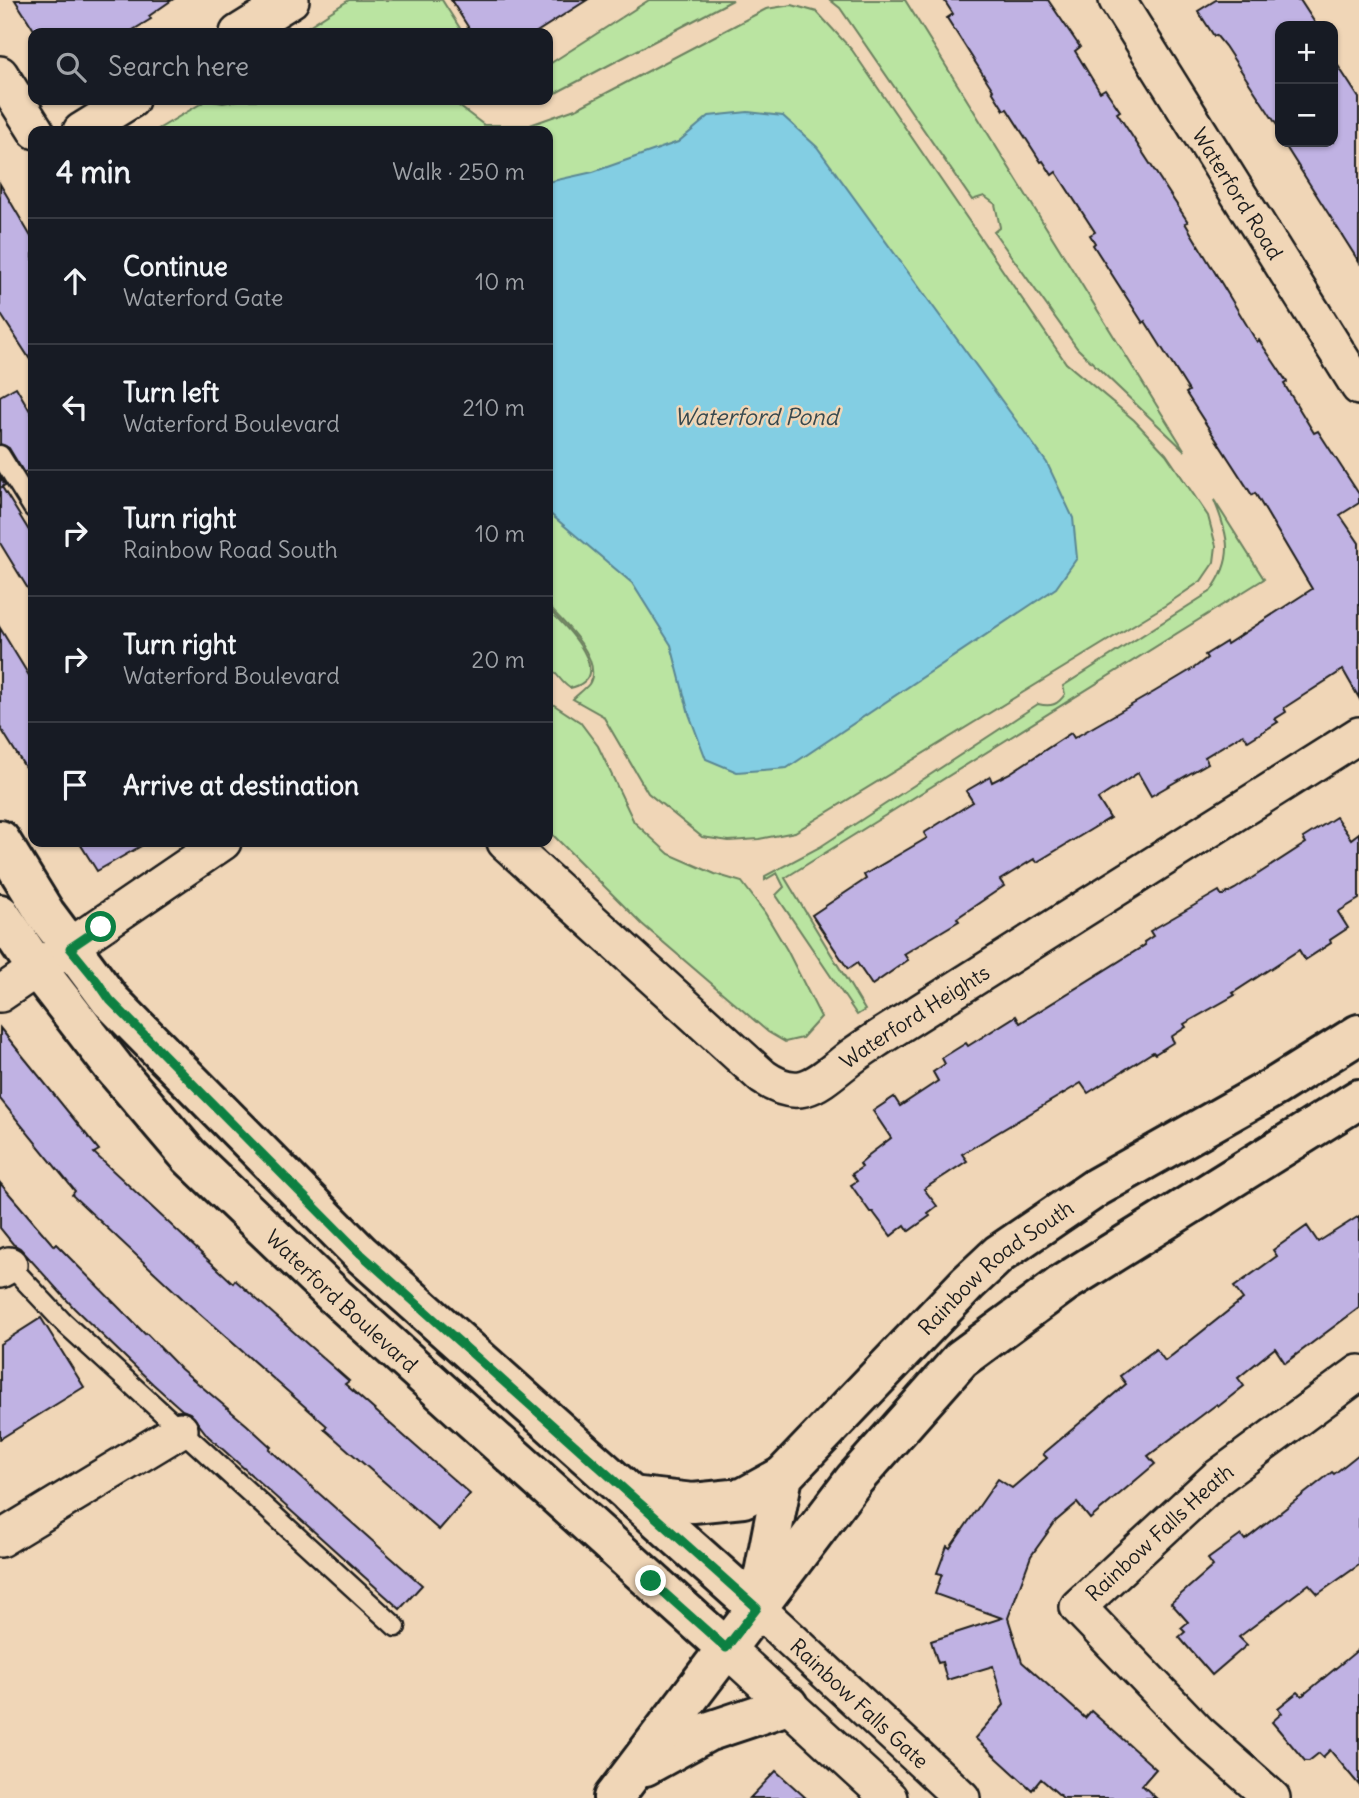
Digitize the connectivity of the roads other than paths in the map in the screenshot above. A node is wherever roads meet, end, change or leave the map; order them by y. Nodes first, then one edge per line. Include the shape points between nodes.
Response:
1 (291, 0) edge
2 (1117, 0) edge
3 (246, 28) edge
4 (0, 75) edge
5 (123, 105) edge
6 (33, 126) edge
7 (89, 126) edge
8 (1359, 387) edge
9 (0, 455) edge
10 (28, 500) edge
11 (1359, 735) edge
12 (0, 840) edge
13 (216, 847) edge
14 (510, 847) edge
15 (0, 914) edge
16 (70, 948) junction
17 (38, 970) junction
18 (0, 994) edge
19 (1359, 1034) edge
20 (1359, 1099) edge
21 (3, 1263) edge
22 (1359, 1373) edge
23 (180, 1430) junction
24 (783, 1476) junction
25 (631, 1496) junction
26 (0, 1539) edge
27 (757, 1608) junction
28 (396, 1628) dead end
29 (726, 1648) junction
30 (788, 1705) junction
31 (623, 1785) edge
32 (889, 1798) edge
33 (962, 1798) edge
34 (1272, 1798) edge

1 - 3 street
2 - 8 street, Waterford Road
4 - 6 street
5 - 7 street
9 - 10 lane
11 - 14 street, Waterford Heights via 882,1036 816,1085 803,1089 777,1087 763,1077
12 - 16 main road
13 - 16 street
15 - 17 main road, Waterford Boulevard
16 - 17 street
16 - 25 main road via 110,1000 361,1254
17 - 18 street
17 - 29 main road, Waterford Boulevard via 190,1156 335,1296
19 - 24 main road, Rainbow Road South via 1097,1187 999,1254
20 - 27 main road via 1064,1283 961,1359 854,1480
21 - 23 lane
22 - 34 street, Rainbow Falls Heath via 1217,1478 1078,1607 1199,1733
23 - 26 street
23 - 28 lane
24 - 25 main road via 743,1498 693,1503
24 - 27 main road
25 - 27 main road
27 - 29 main road
27 - 33 street, Rainbow Falls Gate
29 - 30 street
29 - 31 main road
30 - 31 main road via 708,1732
30 - 32 street

